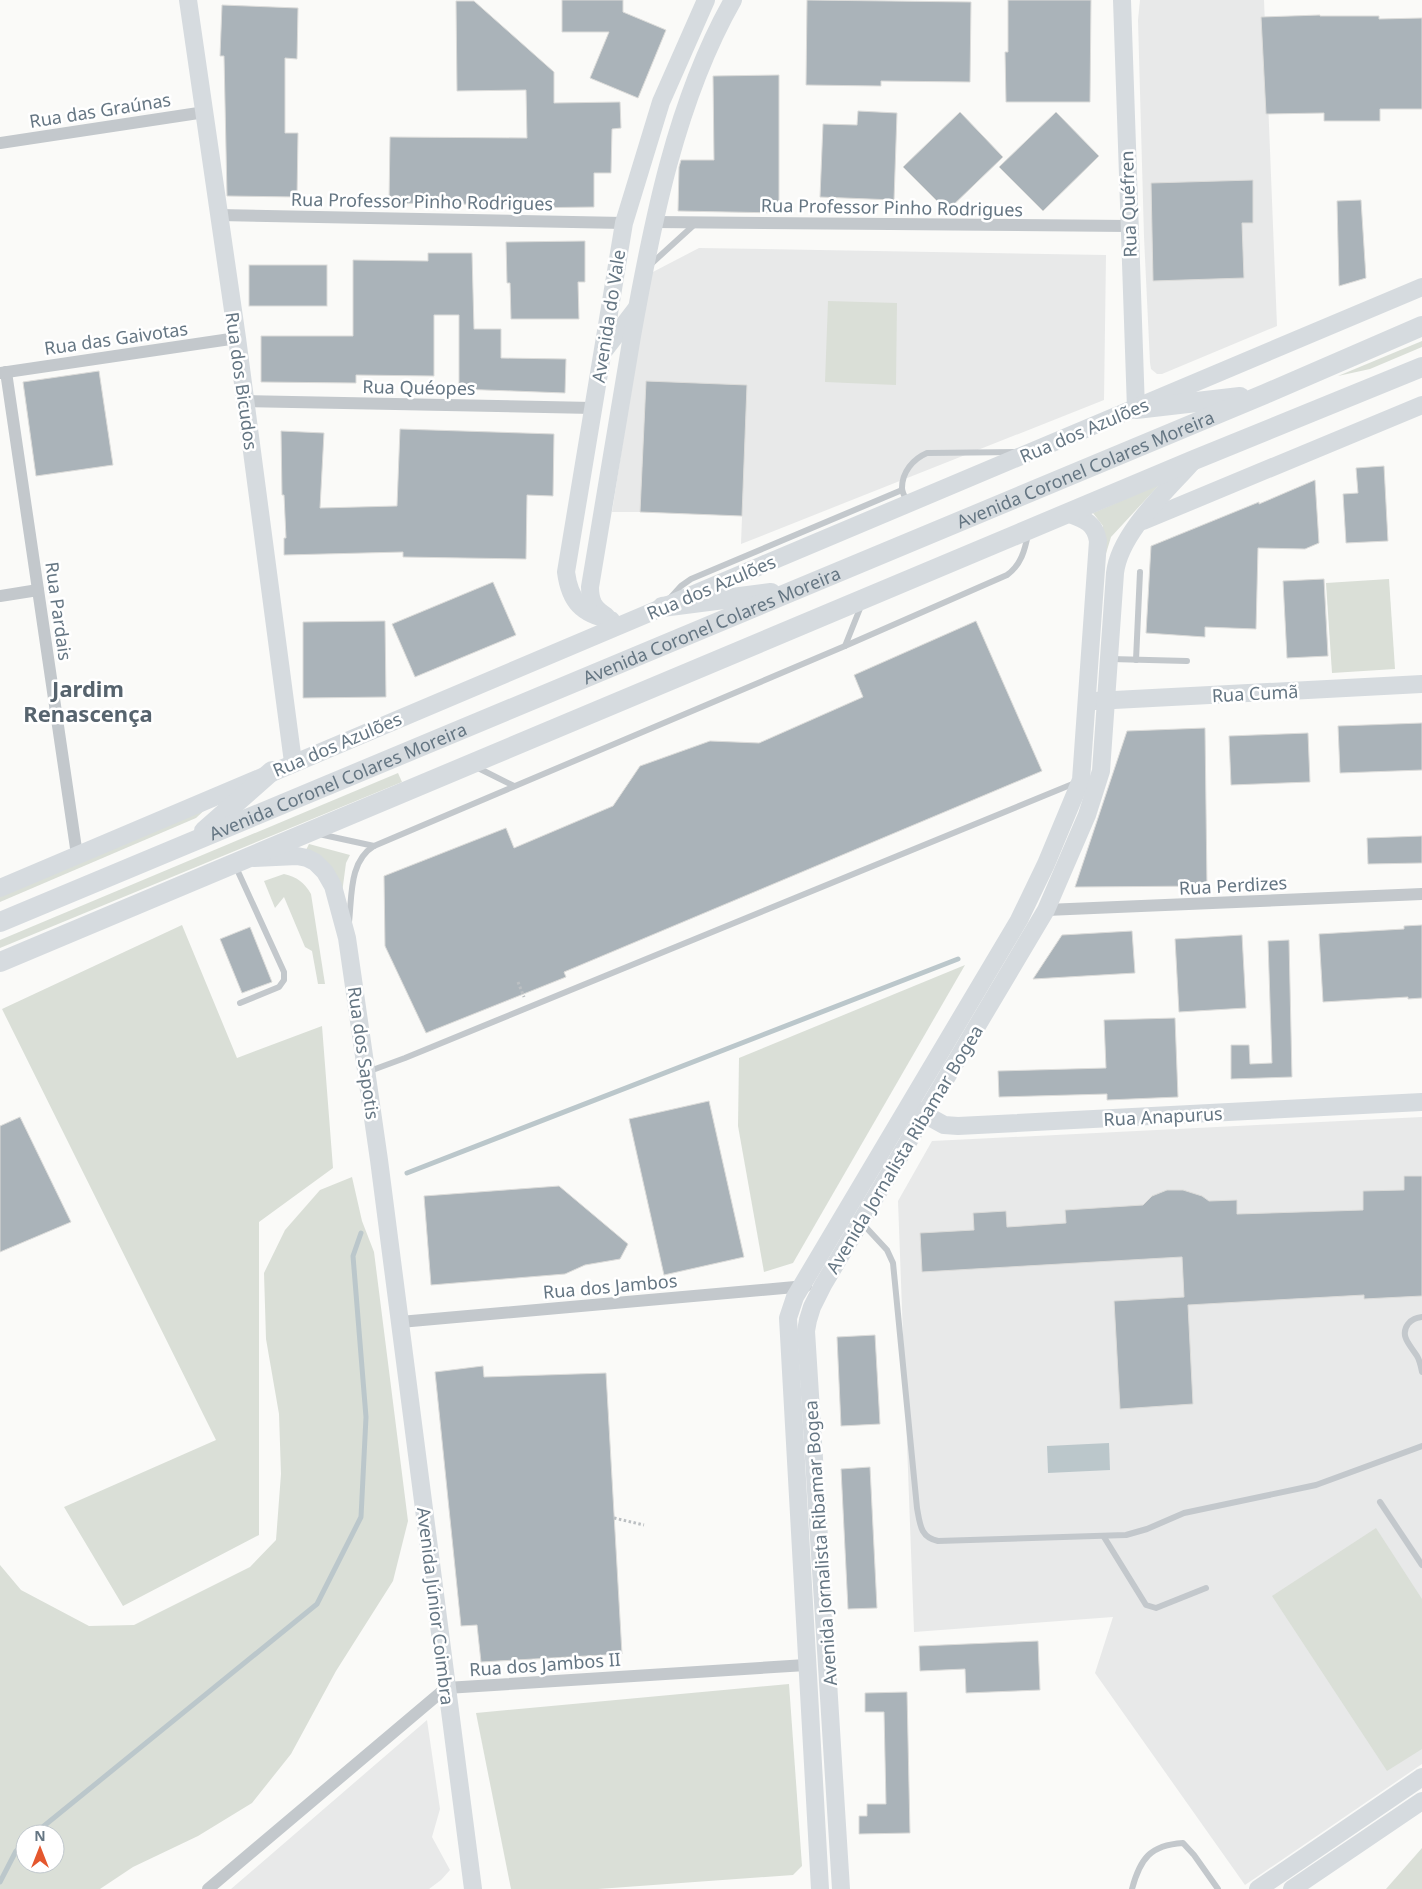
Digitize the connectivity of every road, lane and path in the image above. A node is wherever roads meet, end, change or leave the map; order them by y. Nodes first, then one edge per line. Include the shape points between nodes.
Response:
1 (188, 0) edge
2 (706, 0) edge
3 (733, 0) edge
4 (1122, 0) edge
5 (662, 102) junction
6 (204, 112) junction
7 (0, 143) edge
8 (668, 169) junction
9 (219, 215) junction
10 (654, 222) junction
11 (624, 223) junction
12 (696, 223) junction
13 (1129, 226) junction
14 (644, 269) junction
15 (1422, 287) edge
16 (638, 306) junction
17 (1422, 326) edge
18 (237, 338) junction
19 (602, 354) junction
20 (1422, 367) edge
21 (3, 372) edge
22 (1264, 394) junction
23 (245, 401) junction
24 (1422, 405) edge
25 (593, 408) junction
26 (1136, 409) junction
27 (1034, 452) junction
28 (1194, 460) junction
29 (905, 497) junction
30 (1067, 513) junction
31 (1138, 523) junction
32 (1029, 529) junction
33 (1140, 572) dead end
34 (38, 590) junction
35 (795, 590) junction
36 (0, 596) edge
37 (863, 599) junction
38 (662, 607) junction
39 (618, 621) junction
40 (844, 646) junction
41 (1108, 659) junction
42 (1136, 660) junction
43 (1187, 661) dead end
44 (1422, 684) edge
45 (1106, 700) junction
46 (1088, 701) junction
47 (293, 762) junction
48 (470, 764) junction
49 (272, 771) junction
50 (1082, 780) junction
51 (514, 786) junction
52 (310, 832) junction
53 (191, 843) junction
54 (374, 846) junction
55 (77, 855) junction
56 (240, 861) junction
57 (0, 888) edge
58 (1422, 894) edge
59 (1046, 910) junction
60 (0, 922) edge
61 (347, 938) junction
62 (0, 962) edge
63 (518, 982) dead end
64 (526, 1002) dead end
65 (240, 1004) dead end
66 (366, 1072) junction
67 (1422, 1102) edge
68 (909, 1106) junction
69 (925, 1114) junction
70 (861, 1222) junction
71 (823, 1284) junction
72 (802, 1286) junction
73 (1422, 1317) edge
74 (400, 1322) junction
75 (1420, 1358) edge
76 (1422, 1372) edge
77 (1422, 1446) edge
78 (1380, 1502) dead end
79 (614, 1518) dead end
80 (644, 1525) dead end
81 (1104, 1537) junction
82 (1422, 1565) edge
83 (1206, 1588) dead end
84 (806, 1665) junction
85 (446, 1688) junction
86 (1422, 1777) edge
87 (1422, 1801) edge
88 (208, 1889) edge
89 (473, 1889) edge
90 (820, 1889) edge
91 (841, 1889) edge
92 (1132, 1889) edge
93 (1218, 1889) edge
94 (1258, 1889) edge
95 (1292, 1889) edge

1 - 6 main road, Rua dos Bicudos
2 - 5 main road, Avenida do Vale
3 - 8 main road, Avenida do Vale via 691,94
4 - 13 main road, Rua Quéfren
5 - 8 main road
5 - 11 main road, Avenida do Vale
6 - 7 street, Rua das Graúnas
6 - 9 main road, Rua dos Bicudos
8 - 10 main road, Avenida do Vale
9 - 11 street, Rua Professor Pinho Rodrigues
9 - 18 main road, Rua dos Bicudos
10 - 12 street, Rua Professor Pinho Rodrigues
10 - 14 main road, Avenida do Vale
11 - 19 main road, Avenida do Vale
12 - 13 street, Rua Professor Pinho Rodrigues
12 - 14 lane
13 - 26 main road, Rua Quéfren
14 - 16 main road, Avenida do Vale
15 - 26 main road, Rua dos Azulões
16 - 19 main road
16 - 39 main road, Avenida do Vale via 590,587 593,606
17 - 22 main road, Avenida Coronel Colares Moreira
18 - 21 street, Rua das Gaivotas
18 - 23 main road, Rua dos Bicudos
19 - 25 main road, Avenida do Vale
20 - 28 main road, Avenida Coronel Colares Moreira
21 - 34 street, Rua Pardais
22 - 26 main road
22 - 35 main road, Avenida Coronel Colares Moreira
23 - 25 street, Rua Quéopes
23 - 47 main road, Rua dos Bicudos
24 - 31 main road
25 - 39 main road, Avenida do Vale via 566,572 570,592 580,606 598,617
26 - 27 main road, Rua dos Azulões
27 - 29 main road, Rua dos Azulões
27 - 29 lane via 928,453 912,462 906,473
28 - 30 main road, Avenida Coronel Colares Moreira
28 - 31 main road, Avenida Jornalista Ribamar Bogea
29 - 38 main road, Rua dos Azulões
30 - 32 main road, Avenida Coronel Colares Moreira
30 - 46 main road, Avenida Jornalista Ribamar Bogea via 1090,523 1098,541
31 - 41 main road, Avenida Jornalista Ribamar Bogea via 1118,556
32 - 37 main road, Avenida Coronel Colares Moreira
32 - 40 lane via 1020,560 1006,575
33 - 42 lane
34 - 36 street
34 - 55 street, Rua Pardais
35 - 38 main road
35 - 53 main road, Avenida Coronel Colares Moreira
37 - 40 lane
37 - 48 main road, Avenida Coronel Colares Moreira
38 - 39 main road, Rua dos Azulões
39 - 47 main road, Rua dos Azulões
40 - 51 lane
41 - 42 lane
41 - 45 main road, Avenida Jornalista Ribamar Bogea
42 - 43 lane
44 - 45 main road, Rua Cumã
45 - 46 main road, Rua Cumã
45 - 59 main road, Avenida Jornalista Ribamar Bogea via 1098,785
46 - 50 main road, Avenida Jornalista Ribamar Bogea
47 - 49 main road, Rua dos Azulões
48 - 51 lane
48 - 52 main road, Avenida Coronel Colares Moreira
49 - 53 main road
49 - 55 main road, Rua dos Azulões
50 - 66 lane
50 - 68 main road, Avenida Jornalista Ribamar Bogea via 1028,904
51 - 54 lane
52 - 54 lane
52 - 56 main road, Avenida Coronel Colares Moreira
53 - 60 main road, Avenida Coronel Colares Moreira
54 - 61 lane via 362,856 356,870
55 - 57 main road, Rua dos Azulões
56 - 61 main road, Rua dos Sapotis via 288,856 315,862 333,886
56 - 62 main road, Avenida Coronel Colares Moreira
56 - 65 lane via 284,972 284,980 279,987
58 - 59 street, Rua Perdizes
59 - 69 main road, Avenida Jornalista Ribamar Bogea
61 - 66 main road, Rua dos Sapotis
63 - 64 path
66 - 74 main road, Rua dos Sapotis
67 - 69 main road, Rua Anapurus via 958,1126 944,1125
68 - 69 main road, Rua Anapurus
68 - 72 main road, Avenida Jornalista Ribamar Bogea
69 - 70 main road, Avenida Jornalista Ribamar Bogea
70 - 71 main road, Avenida Jornalista Ribamar Bogea
70 - 81 lane via 887,1250 893,1263 917,1508 924,1535 938,1540
71 - 72 street, Rua dos Jambos
71 - 91 main road, Avenida Jornalista Ribamar Bogea via 806,1331
72 - 74 street, Rua dos Jambos
72 - 84 main road, Avenida Jornalista Ribamar Bogea via 788,1318
73 - 75 lane via 1409,1322 1405,1332 1407,1343
74 - 85 main road, Avenida Júnior Coimbra
75 - 76 lane
77 - 81 lane via 1316,1485 1184,1513 1136,1533
78 - 82 lane
79 - 80 path
81 - 83 lane via 1146,1605 1156,1608
84 - 85 street, Rua dos Jambos II
84 - 90 main road, Avenida Jornalista Ribamar Bogea
85 - 88 street, Rua dos Jambos II
85 - 89 main road, Avenida Júnior Coimbra
86 - 94 main road
87 - 95 main road
92 - 93 lane via 1137,1870 1153,1850 1183,1843

